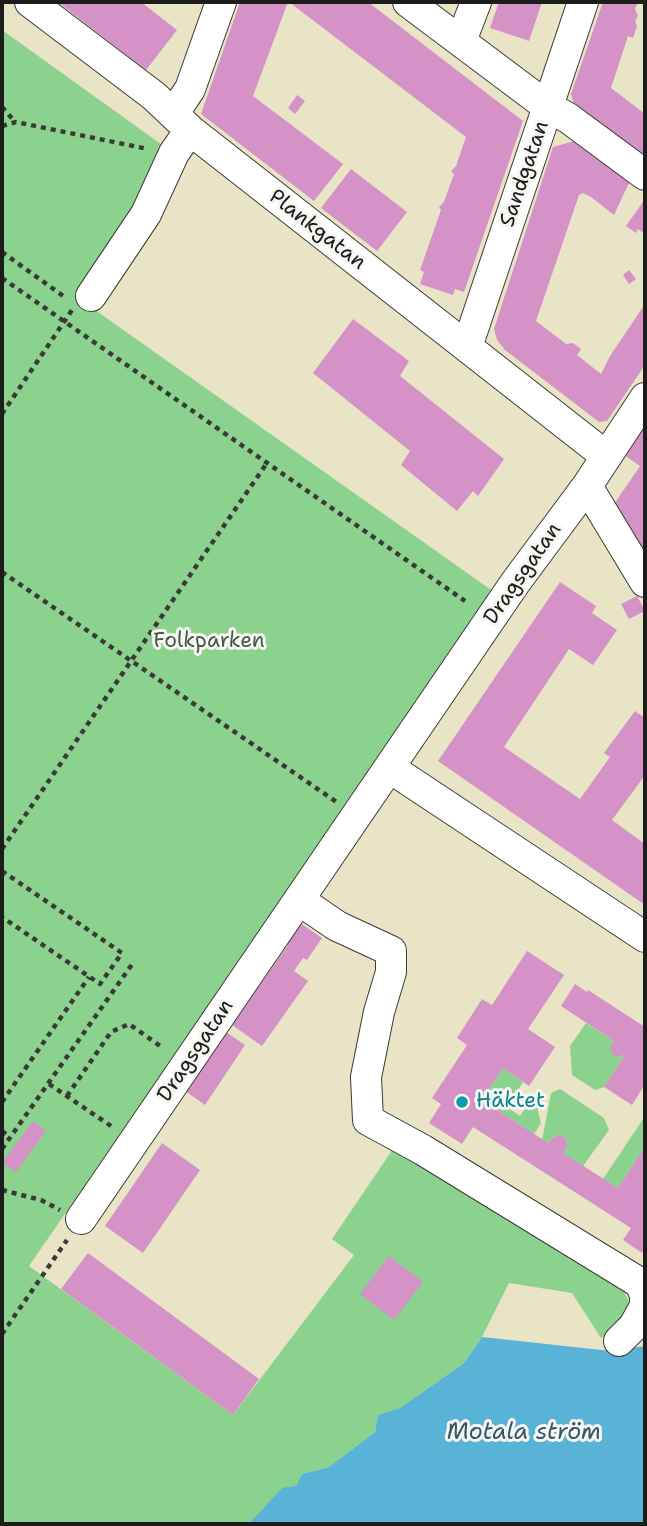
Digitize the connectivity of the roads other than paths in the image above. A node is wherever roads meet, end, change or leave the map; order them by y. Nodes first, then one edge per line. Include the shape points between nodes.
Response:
1 (30, 2) edge
2 (221, 2) edge
3 (408, 2) edge
4 (476, 2) edge
5 (583, 2) edge
6 (461, 41) junction
7 (548, 107) junction
8 (179, 132) junction
9 (645, 175) edge
10 (85, 296) road end
11 (467, 347) junction
12 (645, 398) edge
13 (606, 456) junction
14 (587, 486) junction
15 (645, 582) edge
16 (390, 768) junction
17 (299, 900) junction
18 (645, 937) edge
19 (81, 1219) road end
20 (645, 1305) edge
21 (619, 1341) dead end

1 - 8 street, Plankgatan
2 - 8 street
3 - 6 street
4 - 6 street
5 - 7 street, Sandgatan
6 - 7 street
7 - 9 street
7 - 11 street, Sandgatan
8 - 10 street via 146,214
8 - 11 street, Plankgatan
11 - 13 street, Plankgatan
12 - 13 street, Dragsgatan
13 - 14 street, Dragsgatan
14 - 15 street
14 - 16 street, Dragsgatan
16 - 17 street, Dragsgatan
16 - 18 street
17 - 19 street, Dragsgatan
17 - 20 street via 337,926 391,951 391,972 366,1077 368,1120 640,1283
20 - 21 street

